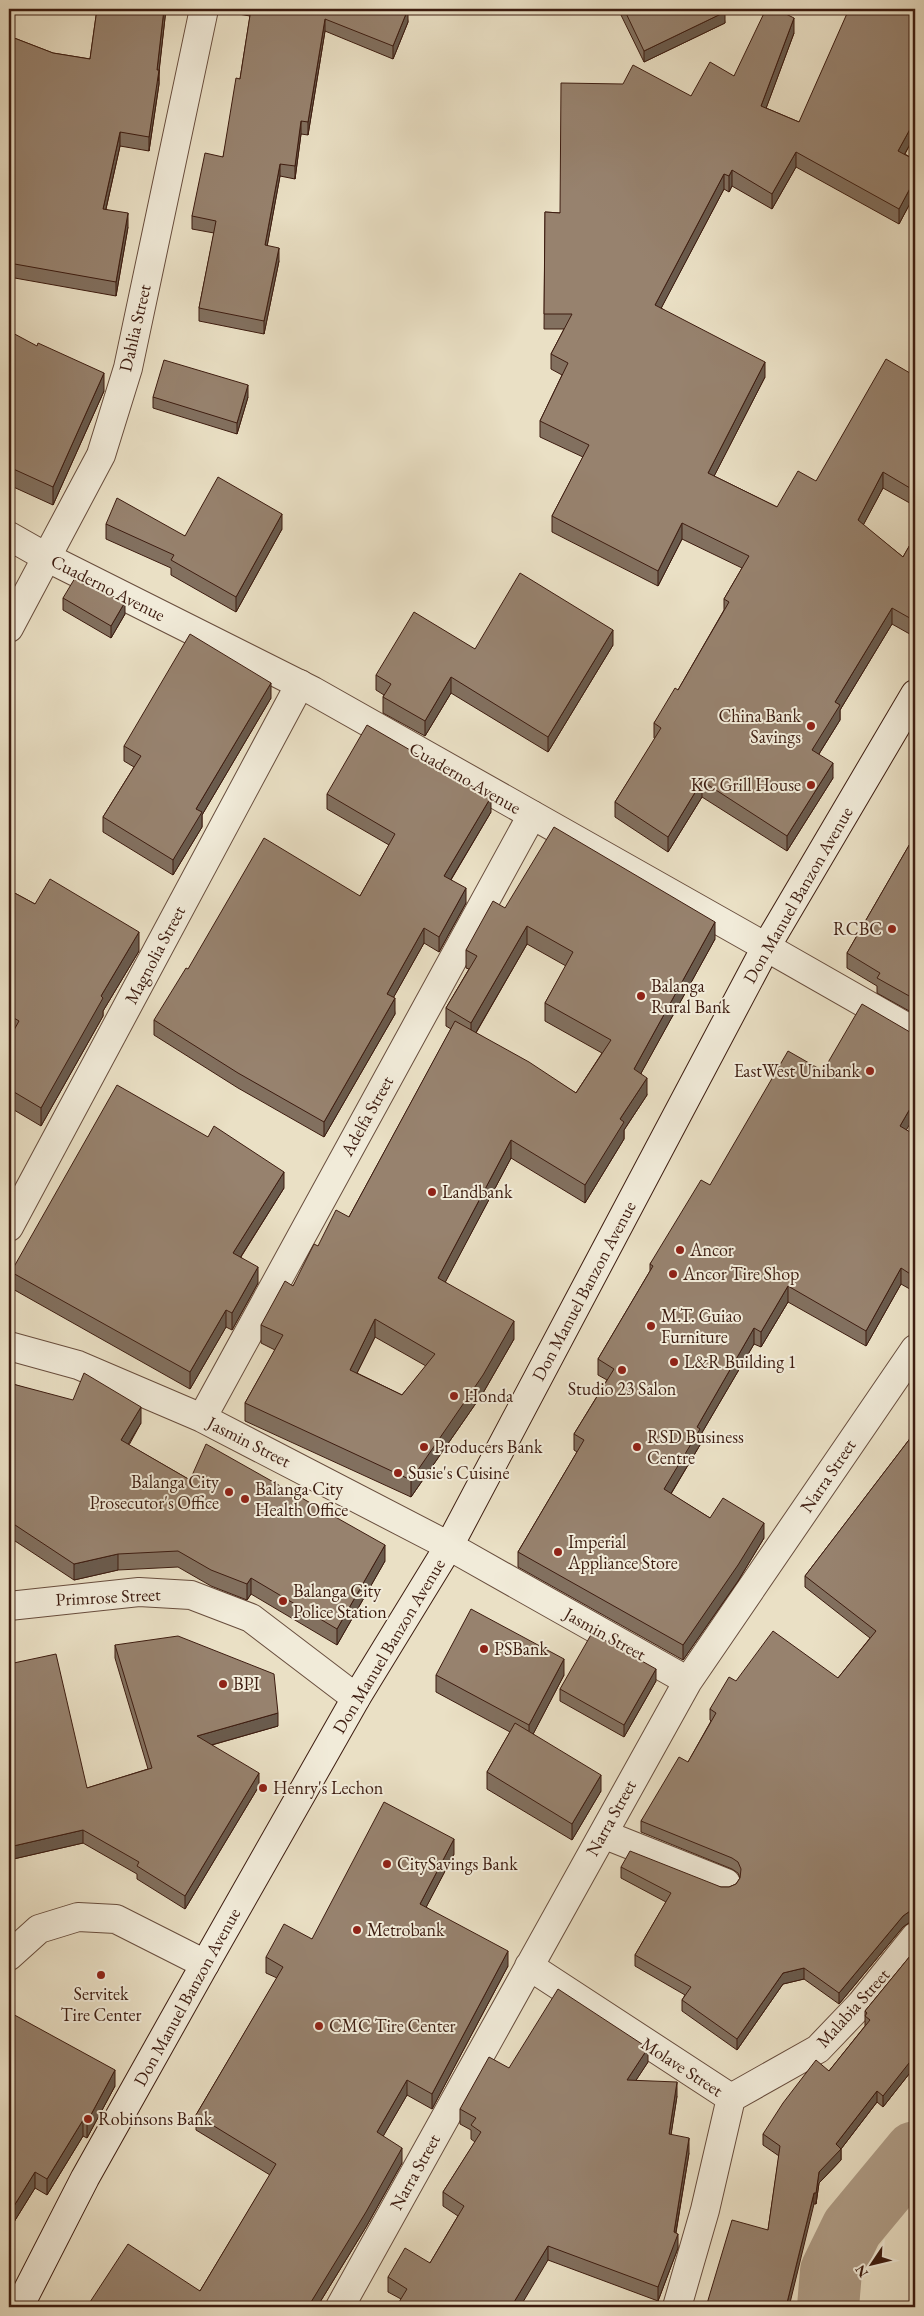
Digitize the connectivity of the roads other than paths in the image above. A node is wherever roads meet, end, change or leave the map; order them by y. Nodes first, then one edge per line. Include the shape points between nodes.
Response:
1 (204, 9) edge
2 (9, 536) edge
3 (46, 557) junction
4 (9, 628) edge
5 (300, 684) junction
6 (915, 694) edge
7 (532, 815) junction
8 (766, 947) junction
9 (915, 1032) edge
10 (9, 1227) edge
11 (9, 1346) edge
12 (915, 1349) edge
13 (202, 1418) junction
14 (449, 1546) junction
15 (9, 1606) edge
16 (688, 1681) junction
17 (356, 1698) junction
18 (603, 1834) junction
19 (726, 1883) dead end
20 (915, 1937) edge
21 (9, 1956) edge
22 (205, 1964) junction
23 (529, 1966) junction
24 (730, 2098) junction
25 (19, 2307) edge
26 (340, 2307) edge
27 (677, 2307) edge

1 - 3 street, Dahlia Street via 128,368 101,456
2 - 3 street, Cuaderno Avenue
3 - 4 street, Dahlia Street
3 - 5 street, Cuaderno Avenue
5 - 7 street, Cuaderno Avenue
5 - 10 street, Magnolia Street
6 - 8 street, Don Manuel Banzon Avenue
7 - 8 street, Cuaderno Avenue
7 - 13 street, Adelfa Street
8 - 9 street, Cuaderno Avenue
8 - 14 street, Don Manuel Banzon Avenue
11 - 13 street, Jasmin Street via 78,1365
12 - 16 street, Narra Street
13 - 14 street, Jasmin Street
14 - 16 street, Jasmin Street
14 - 17 street, Don Manuel Banzon Avenue
15 - 17 street, Primrose Street via 139,1592 191,1595 251,1618
16 - 18 street, Narra Street
17 - 22 street, Don Manuel Banzon Avenue
18 - 19 street
18 - 23 street, Narra Street
20 - 24 street, Malabia Street via 861,2004 818,2049
21 - 22 street via 39,1929 78,1917 116,1920
22 - 25 street, Don Manuel Banzon Avenue via 85,2178
23 - 24 street, Molave Street
23 - 26 street, Narra Street
24 - 27 street, Molave Street via 705,2210

